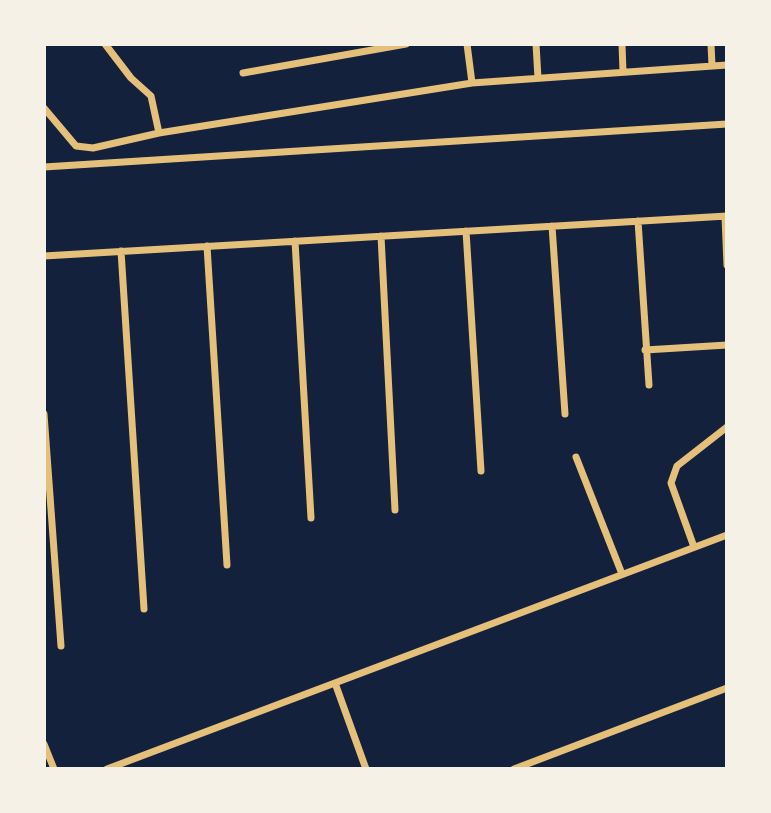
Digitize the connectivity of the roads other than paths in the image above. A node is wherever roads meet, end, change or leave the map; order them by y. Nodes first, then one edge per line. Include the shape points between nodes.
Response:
1 (105, 44) edge
2 (406, 44) edge
3 (467, 44) edge
4 (536, 44) edge
5 (622, 44) edge
6 (711, 44) edge
7 (727, 65) edge
8 (712, 66) junction
9 (623, 72) junction
10 (243, 73) dead end
11 (538, 78) junction
12 (472, 82) junction
13 (44, 108) edge
14 (727, 124) edge
15 (159, 133) junction
16 (44, 167) edge
17 (726, 216) edge
18 (638, 221) junction
19 (552, 226) junction
20 (466, 231) junction
21 (381, 236) junction
22 (295, 241) junction
23 (206, 246) junction
24 (121, 251) junction
25 (44, 256) edge
26 (727, 265) edge
27 (727, 345) edge
28 (645, 350) junction
29 (649, 385) dead end
30 (44, 414) edge
31 (565, 414) dead end
32 (727, 427) edge
33 (576, 457) dead end
34 (481, 471) dead end
35 (47, 498) edge
36 (396, 510) dead end
37 (311, 518) dead end
38 (727, 535) edge
39 (694, 547) junction
40 (227, 565) dead end
41 (622, 574) junction
42 (144, 609) dead end
43 (61, 646) dead end
44 (335, 683) junction
45 (727, 688) edge
46 (44, 744) edge
47 (54, 769) edge
48 (107, 769) edge
49 (366, 769) edge
50 (514, 769) edge

1 - 15 street via 150,96
2 - 10 street
3 - 12 street
4 - 11 street
5 - 9 street
6 - 8 street
7 - 8 street
8 - 9 street
9 - 11 street
11 - 12 street
12 - 15 street
13 - 15 street via 76,146 84,148
14 - 16 street
17 - 18 street
17 - 26 street
18 - 19 street
18 - 28 street
19 - 20 street
19 - 31 street
20 - 21 street
20 - 34 street
21 - 22 street
21 - 36 street
22 - 23 street
22 - 37 street
23 - 24 street
23 - 40 street
24 - 25 street
24 - 42 street
27 - 28 street
28 - 29 street
30 - 35 street
32 - 39 street via 677,466 671,483
33 - 41 street
35 - 43 street
38 - 39 street
39 - 41 street
41 - 44 street
44 - 48 street
44 - 49 street
45 - 50 street
46 - 47 street

